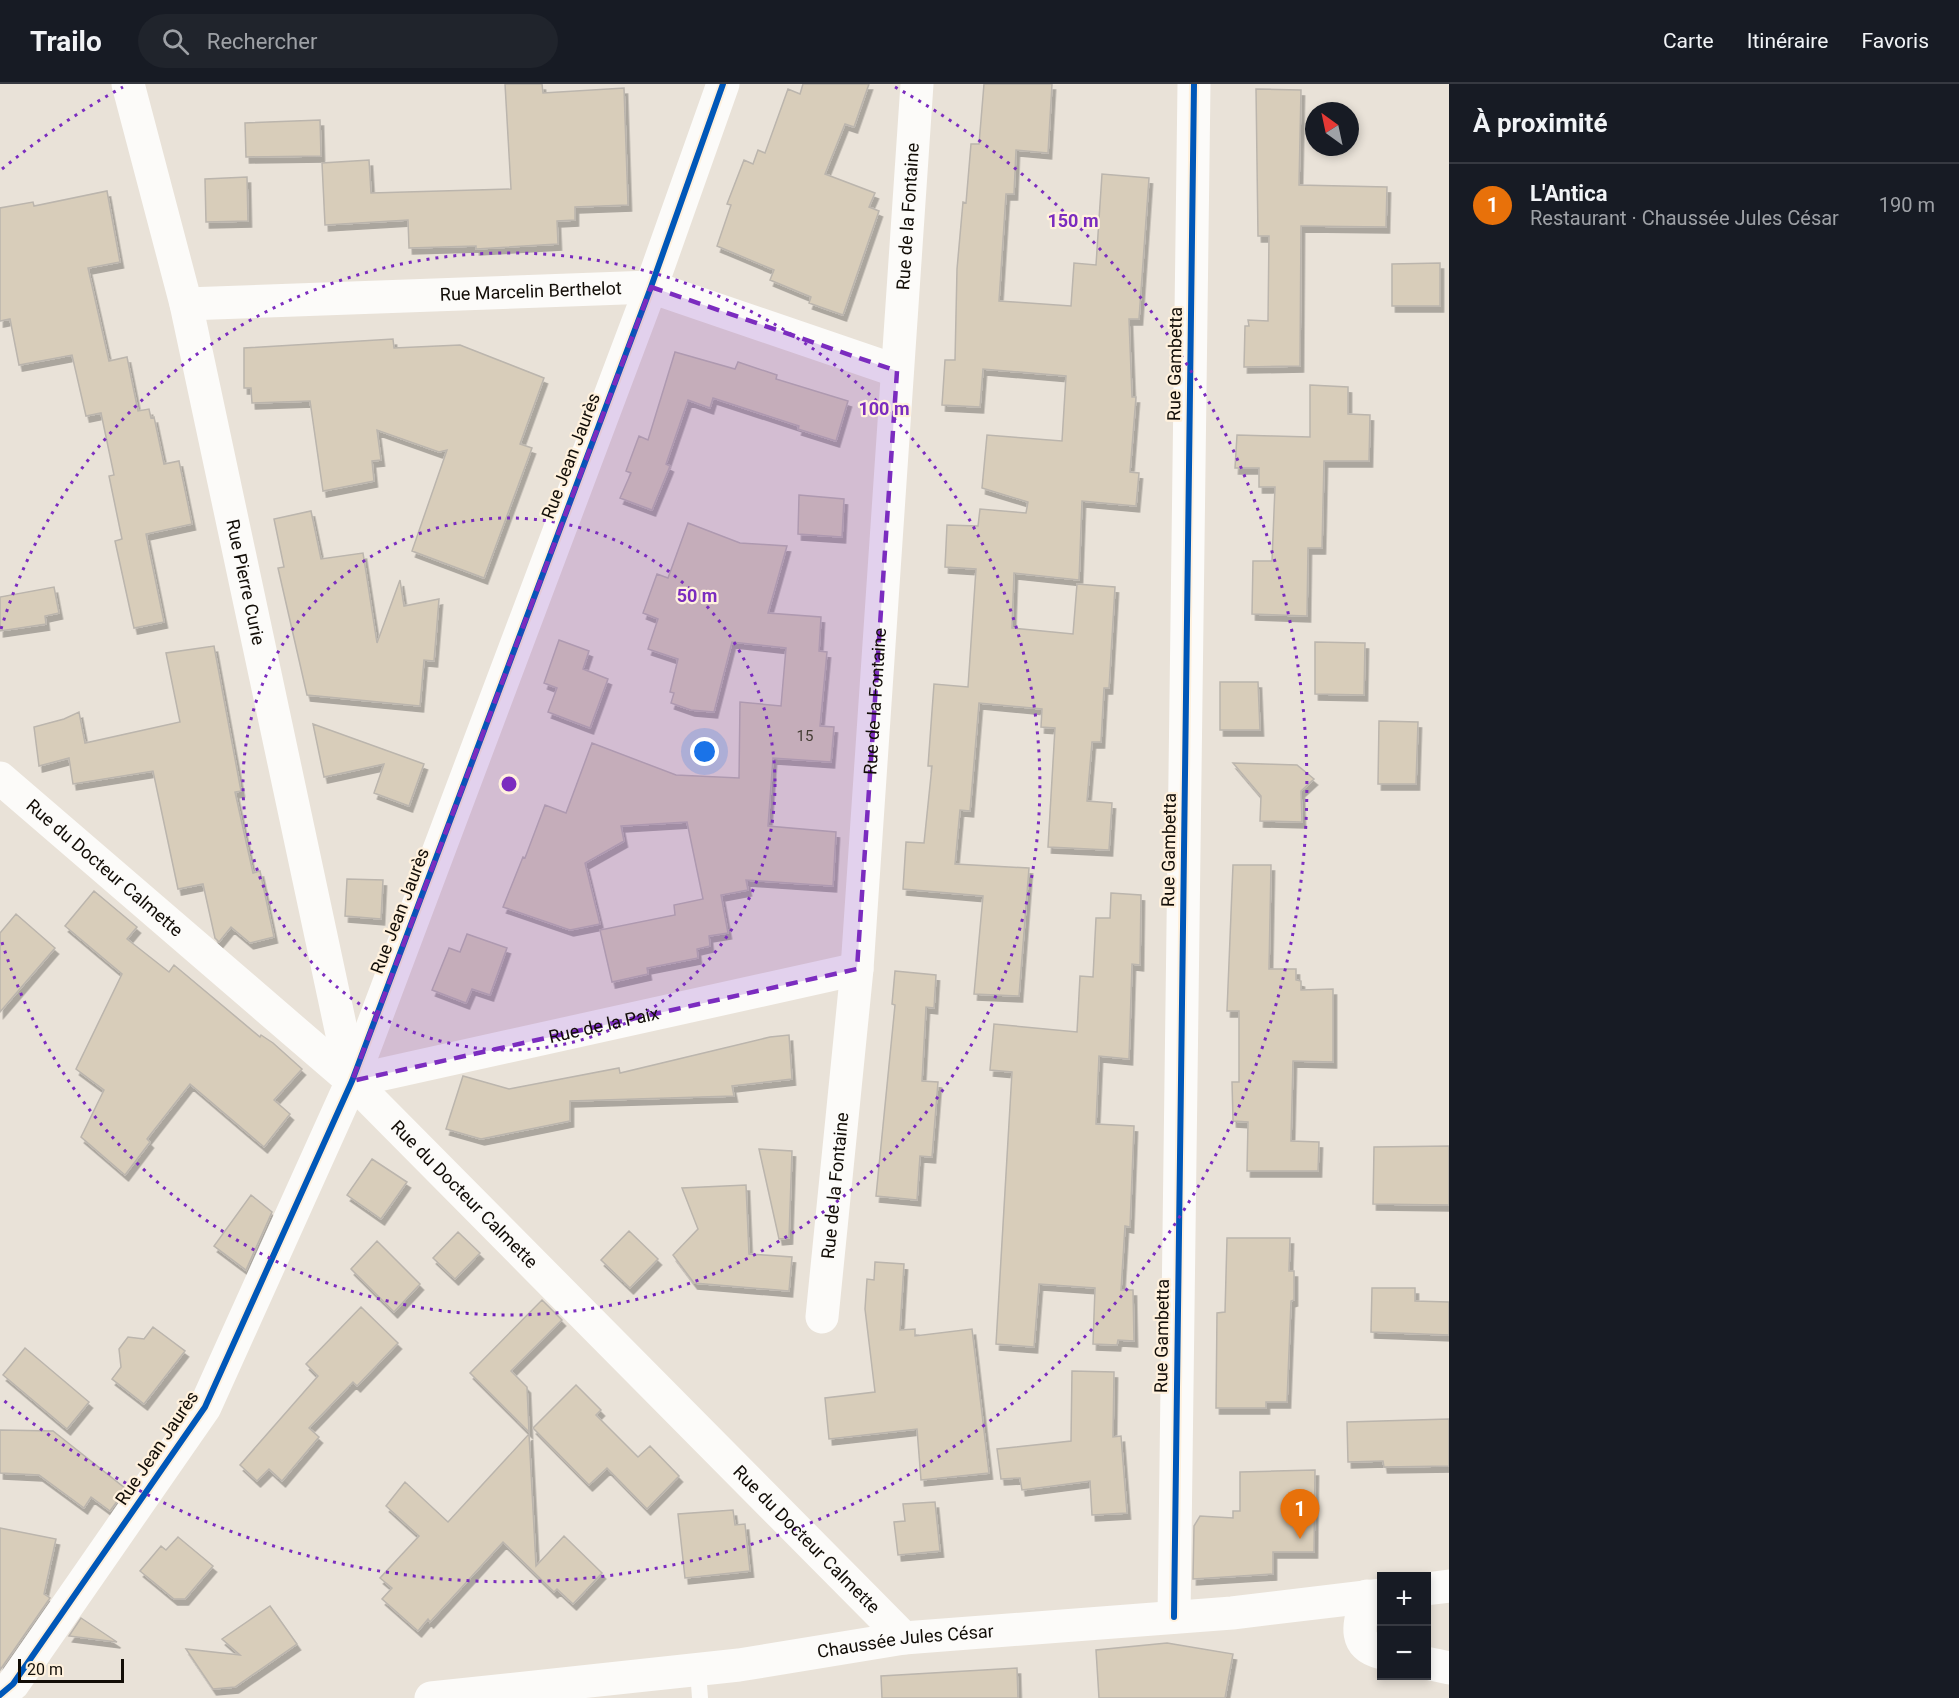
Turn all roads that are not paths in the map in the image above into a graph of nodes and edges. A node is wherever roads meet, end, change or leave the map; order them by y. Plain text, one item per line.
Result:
1 (128, 84) edge
2 (723, 84) edge
3 (917, 84) edge
4 (1194, 84) edge
5 (651, 287) junction
6 (186, 304) junction
7 (897, 371) junction
8 (0, 778) edge
9 (857, 969) junction
10 (352, 1081) junction
11 (822, 1317) dead end
12 (1449, 1586) edge
13 (1431, 1588) edge
14 (1374, 1596) edge
15 (1174, 1617) junction
16 (904, 1638) junction
17 (1377, 1652) edge
18 (1431, 1664) edge
19 (1449, 1668) edge
20 (699, 1684) edge
21 (0, 1695) edge
22 (431, 1698) edge

1 - 6 street, Rue Pierre Curie
2 - 5 street, Rue Jean Jaurès
3 - 7 street, Rue de la Fontaine
4 - 15 street, Rue Gambetta
5 - 6 street, Rue Marcelin Berthelot
5 - 7 street, Rue Marcelin Berthelot
5 - 10 street, Rue Jean Jaurès
6 - 10 street, Rue Pierre Curie
7 - 9 street, Rue de la Fontaine
8 - 10 street, Rue du Docteur Calmette
9 - 10 street, Rue de la Paix
9 - 11 street, Rue de la Fontaine
10 - 16 street, Rue du Docteur Calmette
10 - 21 street, Rue Jean Jaurès
12 - 13 street
14 - 15 street, Chaussée Jules César
14 - 17 street
15 - 16 street, Chaussée Jules César
16 - 20 street, Chaussée Jules César
18 - 19 street
20 - 22 street, Chaussée Jules César

